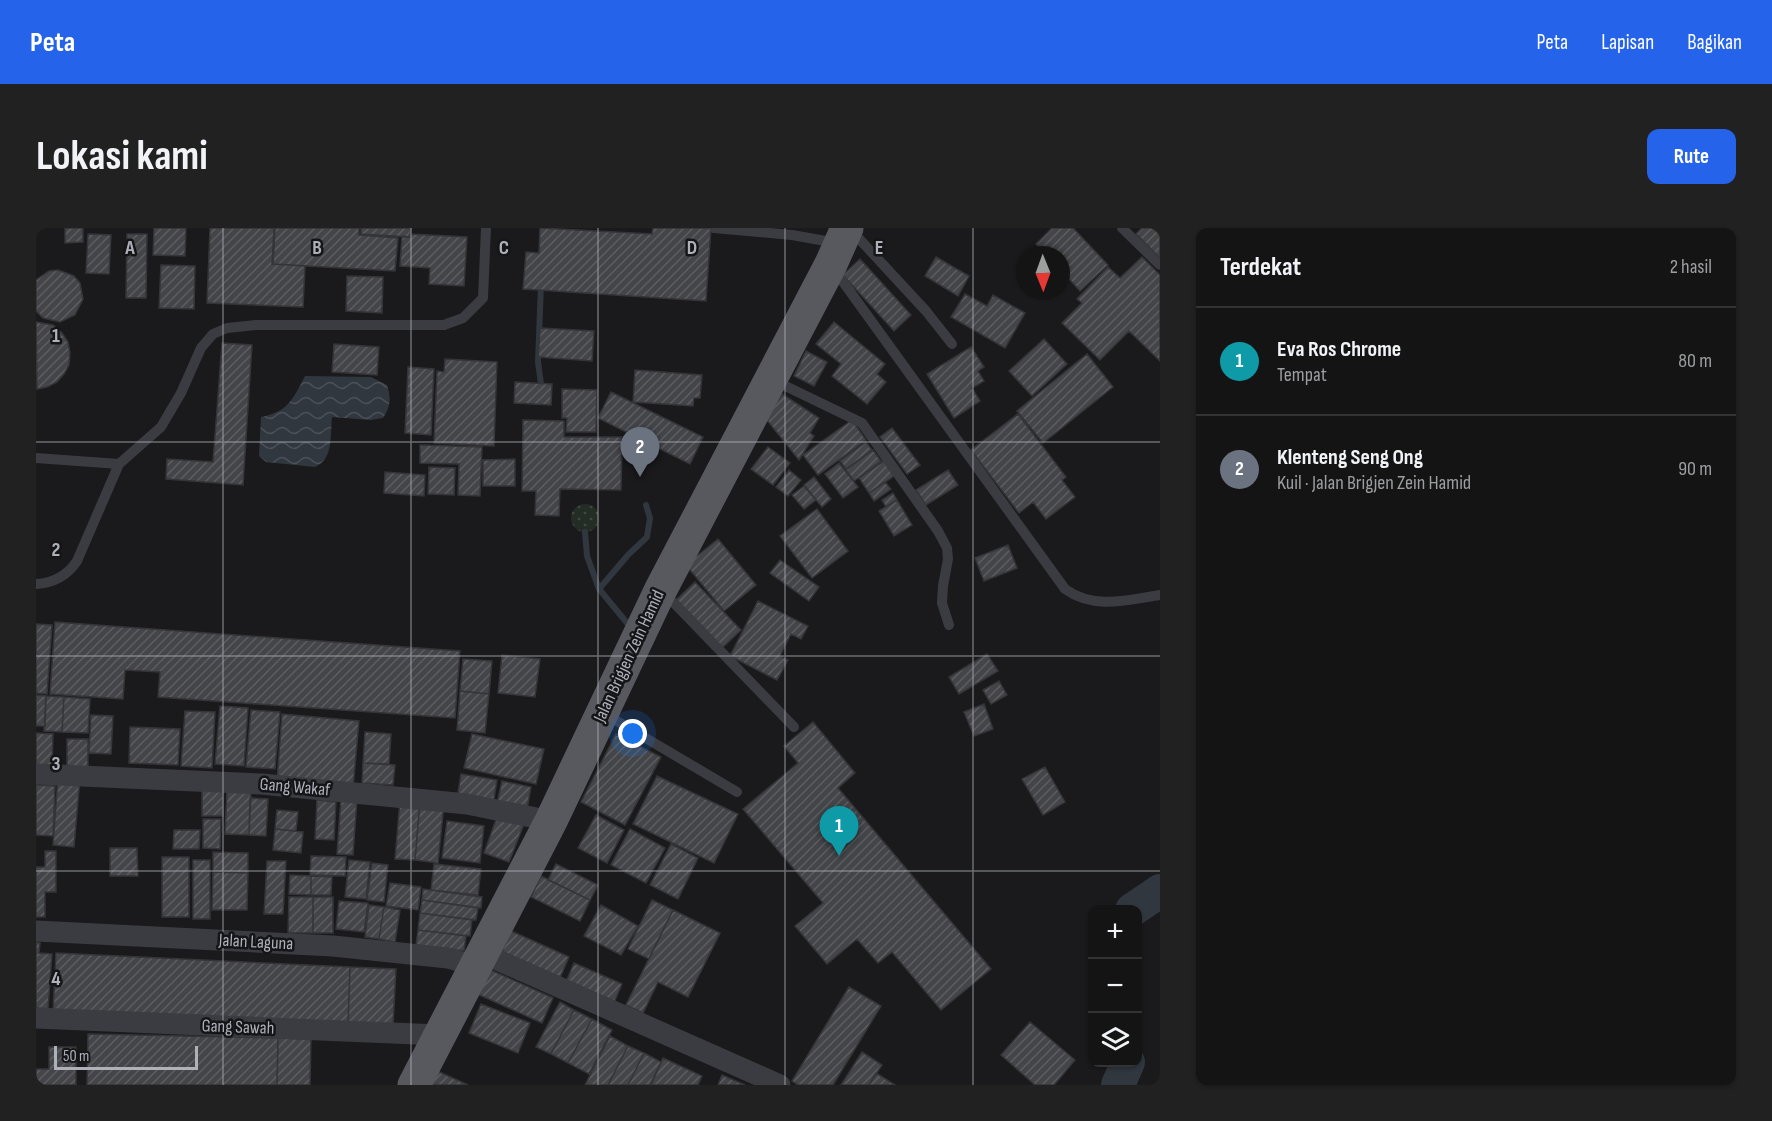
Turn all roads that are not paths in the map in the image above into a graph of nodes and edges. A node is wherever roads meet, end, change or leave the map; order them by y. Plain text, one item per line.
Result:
1 (486, 228) edge
2 (714, 228) edge
3 (1122, 228) edge
4 (842, 241) edge
5 (1160, 265) edge
6 (952, 344) dead end
7 (770, 379) junction
8 (36, 458) edge
9 (119, 464) junction
10 (36, 584) edge
11 (660, 591) junction
12 (1160, 595) edge
13 (949, 625) dead end
14 (602, 712) junction
15 (794, 727) dead end
16 (36, 774) edge
17 (737, 792) dead end
18 (551, 821) junction
19 (36, 931) edge
20 (478, 960) junction
21 (36, 1018) edge
22 (440, 1035) junction
23 (414, 1085) edge
24 (780, 1085) edge

1 - 9 lane
2 - 4 lane
3 - 5 lane
4 - 6 lane
4 - 7 main road, Jalan Brigjen Zein Hamid
4 - 12 lane
7 - 11 main road, Jalan Brigjen Zein Hamid
7 - 13 lane
8 - 9 lane
9 - 10 lane
11 - 14 main road, Jalan Brigjen Zein Hamid
11 - 15 lane
14 - 17 lane
14 - 18 main road, Jalan Brigjen Zein Hamid
16 - 18 street, Gang Wakaf
18 - 20 main road, Jalan Brigjen Zein Hamid
19 - 20 street, Jalan Laguna
20 - 22 main road, Jalan Brigjen Zein Hamid
20 - 24 street, Jalan Laguna
21 - 22 street, Gang Sawah
22 - 23 main road, Jalan Brigjen Zein Hamid

